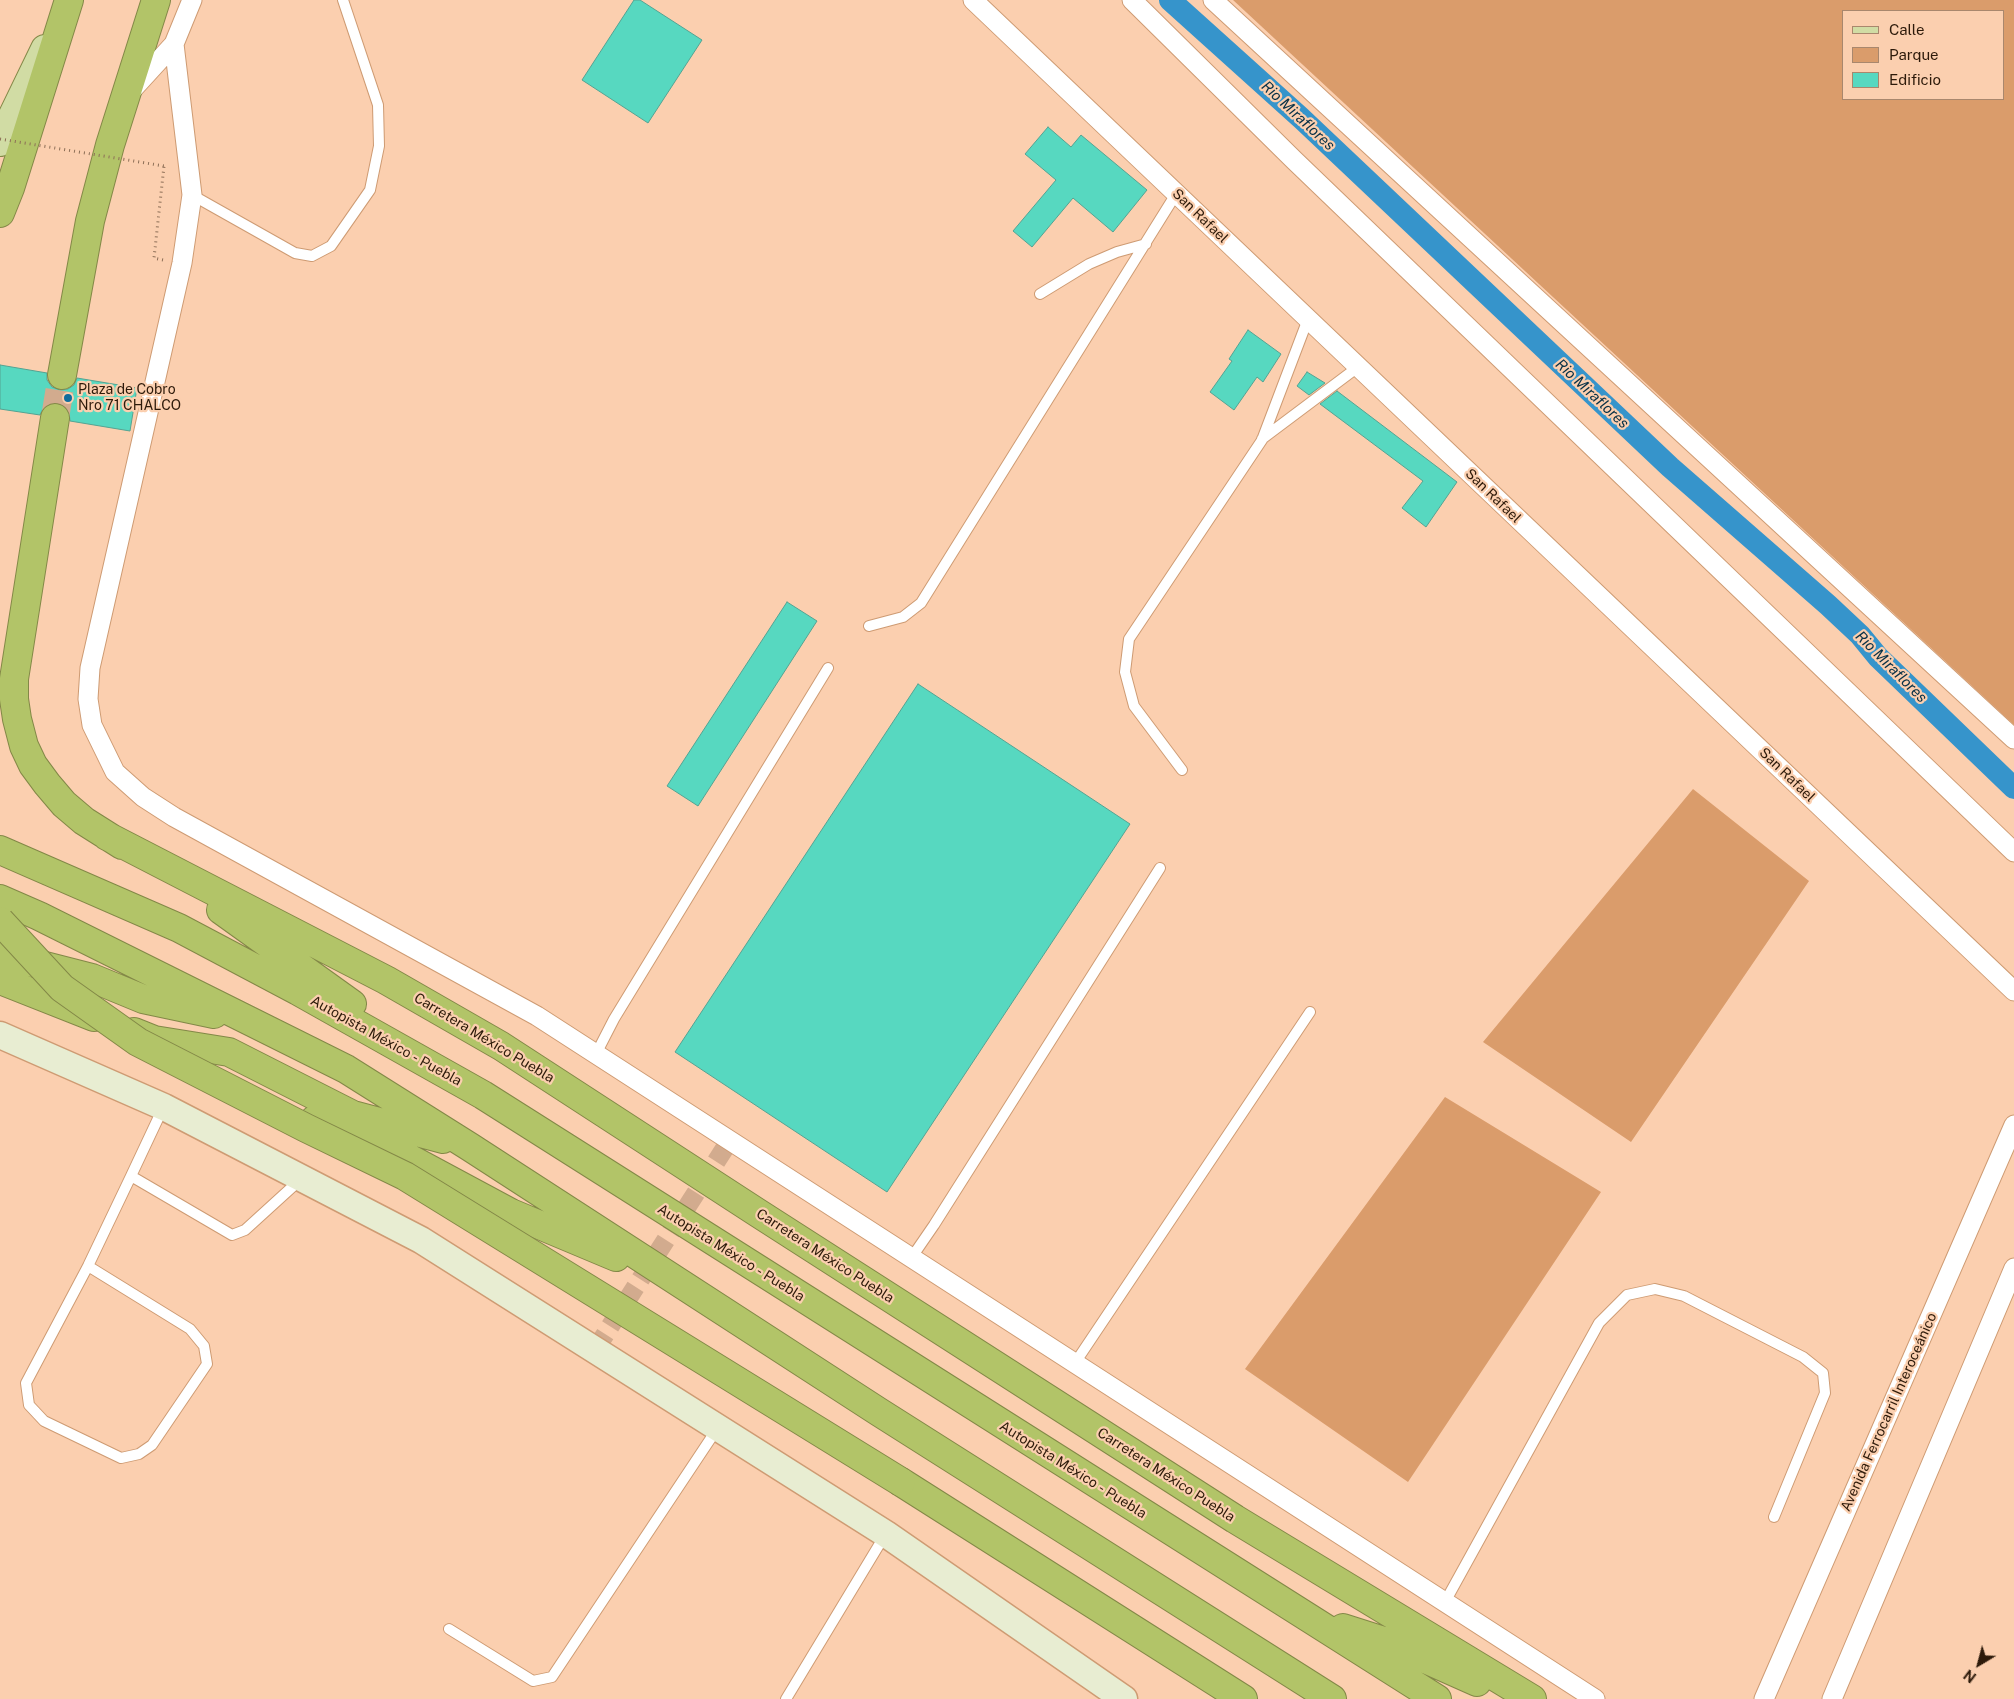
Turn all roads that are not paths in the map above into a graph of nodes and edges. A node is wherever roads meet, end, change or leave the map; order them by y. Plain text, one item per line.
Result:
1 (69, 0) edge
2 (156, 0) edge
3 (192, 0) edge
4 (343, 0) edge
5 (973, 0) edge
6 (1132, 0) edge
7 (1213, 0) edge
8 (174, 44) junction
9 (126, 96) junction
10 (0, 140) edge
11 (1176, 194) junction
12 (192, 195) junction
13 (0, 213) edge
14 (1146, 244) junction
15 (1040, 294) dead end
16 (1308, 319) junction
17 (1358, 367) junction
18 (62, 375) tunnel mouth
19 (55, 418) tunnel mouth
20 (1262, 440) junction
21 (869, 626) dead end
22 (828, 668) dead end
23 (2014, 739) edge
24 (1182, 770) dead end
25 (107, 836) junction
26 (0, 850) edge
27 (2014, 852) edge
28 (1160, 868) dead end
29 (0, 899) edge
30 (0, 922) edge
31 (179, 928) junction
32 (0, 952) edge
33 (288, 958) junction
34 (0, 980) edge
35 (2014, 991) edge
36 (1310, 1012) dead end
37 (458, 1021) junction
38 (252, 1022) junction
39 (0, 1034) edge
40 (154, 1040) junction
41 (596, 1054) junction
42 (483, 1095) junction
43 (164, 1107) junction
44 (2014, 1125) edge
45 (470, 1147) junction
46 (130, 1176) junction
47 (302, 1179) junction
48 (912, 1257) junction
49 (88, 1266) junction
50 (2014, 1268) edge
51 (682, 1286) junction
52 (1075, 1363) junction
53 (718, 1428) junction
54 (1774, 1517) dead end
55 (886, 1534) junction
56 (1323, 1572) junction
57 (1445, 1602) junction
58 (1298, 1612) junction
59 (449, 1629) dead end
60 (1452, 1671) junction
61 (1295, 1676) junction
62 (786, 1699) edge
63 (1124, 1699) edge
64 (1244, 1699) edge
65 (1323, 1699) edge
66 (1332, 1699) edge
67 (1437, 1699) edge
68 (1488, 1699) edge
69 (1514, 1699) edge
70 (1532, 1699) edge
71 (1595, 1699) edge
72 (1764, 1699) edge
73 (1832, 1699) edge

1 - 10 main road
1 - 13 highway
2 - 9 highway
3 - 8 street
4 - 12 lane
5 - 11 street, San Rafael
6 - 27 street
7 - 23 street
8 - 9 street
8 - 12 street
9 - 18 highway
11 - 14 lane
11 - 16 street, San Rafael
12 - 41 street
14 - 15 lane
14 - 21 lane
16 - 17 street, San Rafael
16 - 20 lane
17 - 20 lane
17 - 35 street, San Rafael
19 - 25 highway
20 - 24 lane
22 - 41 lane
25 - 33 highway
25 - 37 highway, Carretera México Puebla
26 - 31 highway, Autopista México - Puebla
28 - 48 lane
29 - 38 highway
30 - 64 highway, bridge
31 - 33 highway
31 - 42 highway, Autopista México - Puebla
32 - 38 highway
33 - 37 highway
33 - 42 highway
34 - 40 highway
36 - 52 lane
37 - 56 highway, Carretera México Puebla
38 - 45 highway
39 - 43 main road
40 - 45 highway
40 - 51 highway
41 - 48 street
42 - 58 highway, Autopista México - Puebla
43 - 46 lane
43 - 47 main road
44 - 72 street, Avenida Ferrocarril Interoceánico
45 - 51 highway
46 - 47 lane
46 - 49 lane
47 - 53 main road
48 - 52 street
49 - 49 lane
50 - 73 street
51 - 61 highway
52 - 57 street
53 - 55 main road
53 - 59 lane
54 - 57 lane
55 - 62 lane
55 - 63 main road
56 - 60 highway
56 - 70 highway, Carretera México Puebla
57 - 71 street
58 - 60 highway
58 - 67 highway, Autopista México - Puebla
60 - 68 highway
60 - 69 highway
61 - 65 highway
61 - 66 highway

